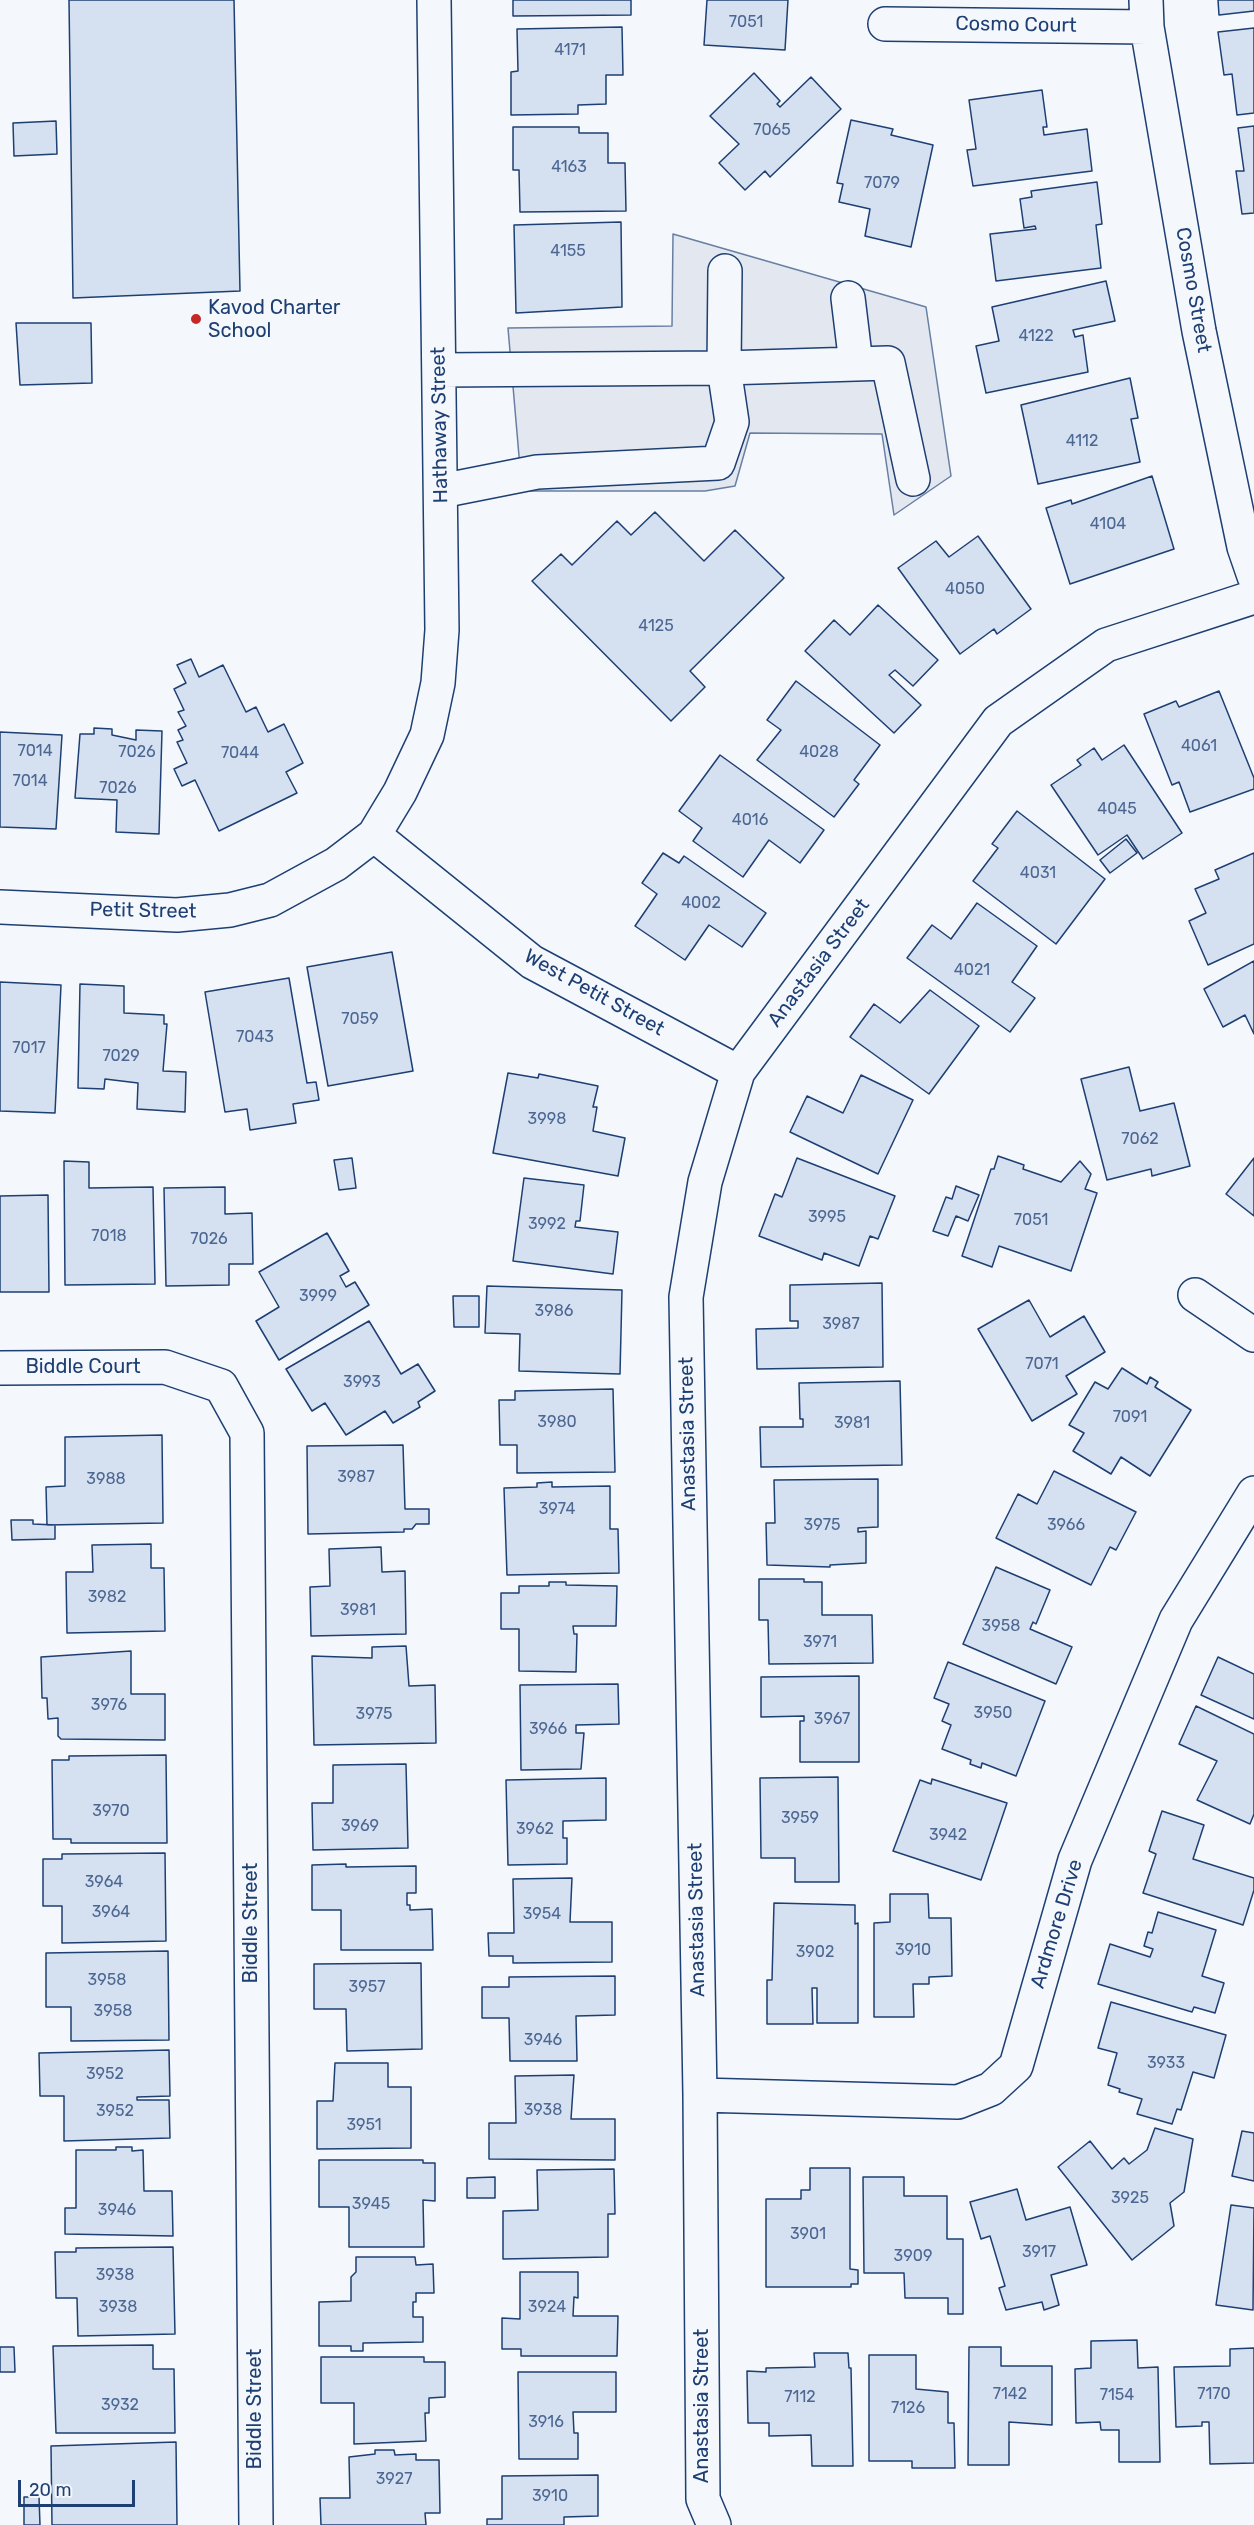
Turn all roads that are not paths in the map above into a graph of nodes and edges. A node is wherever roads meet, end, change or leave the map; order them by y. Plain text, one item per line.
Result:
1 (434, 0) edge
2 (1147, 13) edge
3 (885, 24) dead end
4 (725, 271) dead end
5 (848, 298) dead end
6 (856, 364) junction
7 (724, 368) junction
8 (439, 370) junction
9 (913, 479) dead end
10 (441, 491) junction
11 (1254, 576) edge
12 (1254, 597) edge
13 (374, 835) junction
14 (0, 907) edge
15 (738, 1072) junction
16 (1195, 1295) dead end
17 (1254, 1335) edge
18 (165, 1367) joint
19 (0, 1368) edge
20 (1254, 1493) edge
21 (700, 2095) junction
22 (256, 2525) edge
23 (714, 2525) edge

1 - 8 street, Hathaway Street
2 - 3 street, Cosmo Court
2 - 11 street, Cosmo Street
4 - 7 street
5 - 6 street
6 - 7 street
6 - 9 street
7 - 8 street
7 - 10 street
8 - 10 street, Hathaway Street
10 - 13 street, Hathaway Street
12 - 15 street, Anastasia Street
13 - 14 street, Petit Street
13 - 15 street, West Petit Street
15 - 21 street, Anastasia Street
16 - 17 street
18 - 19 street, Biddle Court
18 - 22 street, Biddle Street
20 - 21 street, Ardmore Drive
21 - 23 street, Anastasia Street

